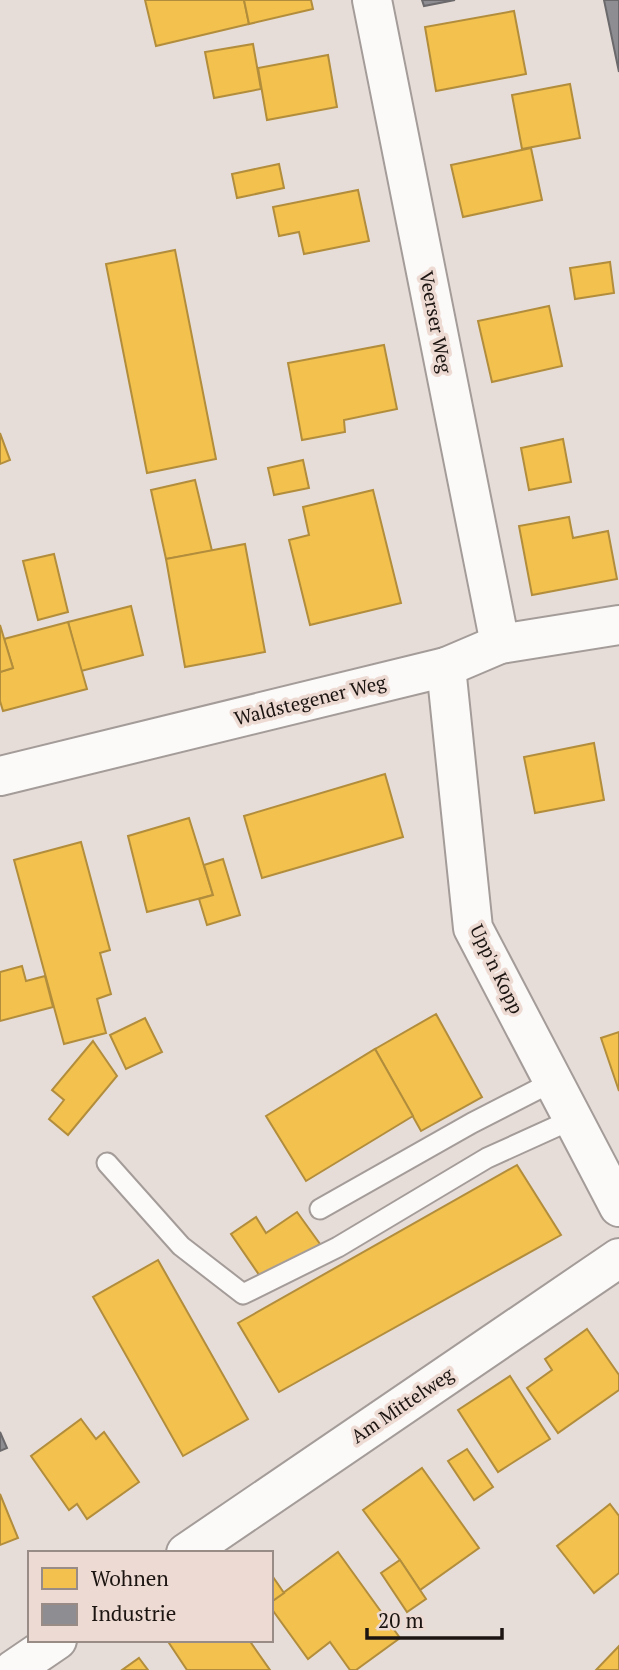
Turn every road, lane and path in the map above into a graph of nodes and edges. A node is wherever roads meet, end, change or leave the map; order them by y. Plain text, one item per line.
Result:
1 (372, 0) edge
2 (619, 625) edge
3 (500, 644) junction
4 (446, 667) junction
5 (0, 776) edge
6 (554, 1082) junction
7 (573, 1119) junction
8 (107, 1163) dead end
9 (619, 1207) edge
10 (320, 1209) dead end
11 (619, 1258) edge
12 (189, 1551) edge
13 (54, 1642) edge
14 (13, 1670) edge

1 - 3 street, Veerser Weg
2 - 3 street, Waldstegener Weg
3 - 4 street, Waldstegener Weg
4 - 5 street, Waldstegener Weg
4 - 6 street, Upp'n Kopp
6 - 7 street, Upp'n Kopp
6 - 10 lane
7 - 8 lane
7 - 9 street, Upp'n Kopp
11 - 12 street, Am Mittelweg
13 - 14 street

